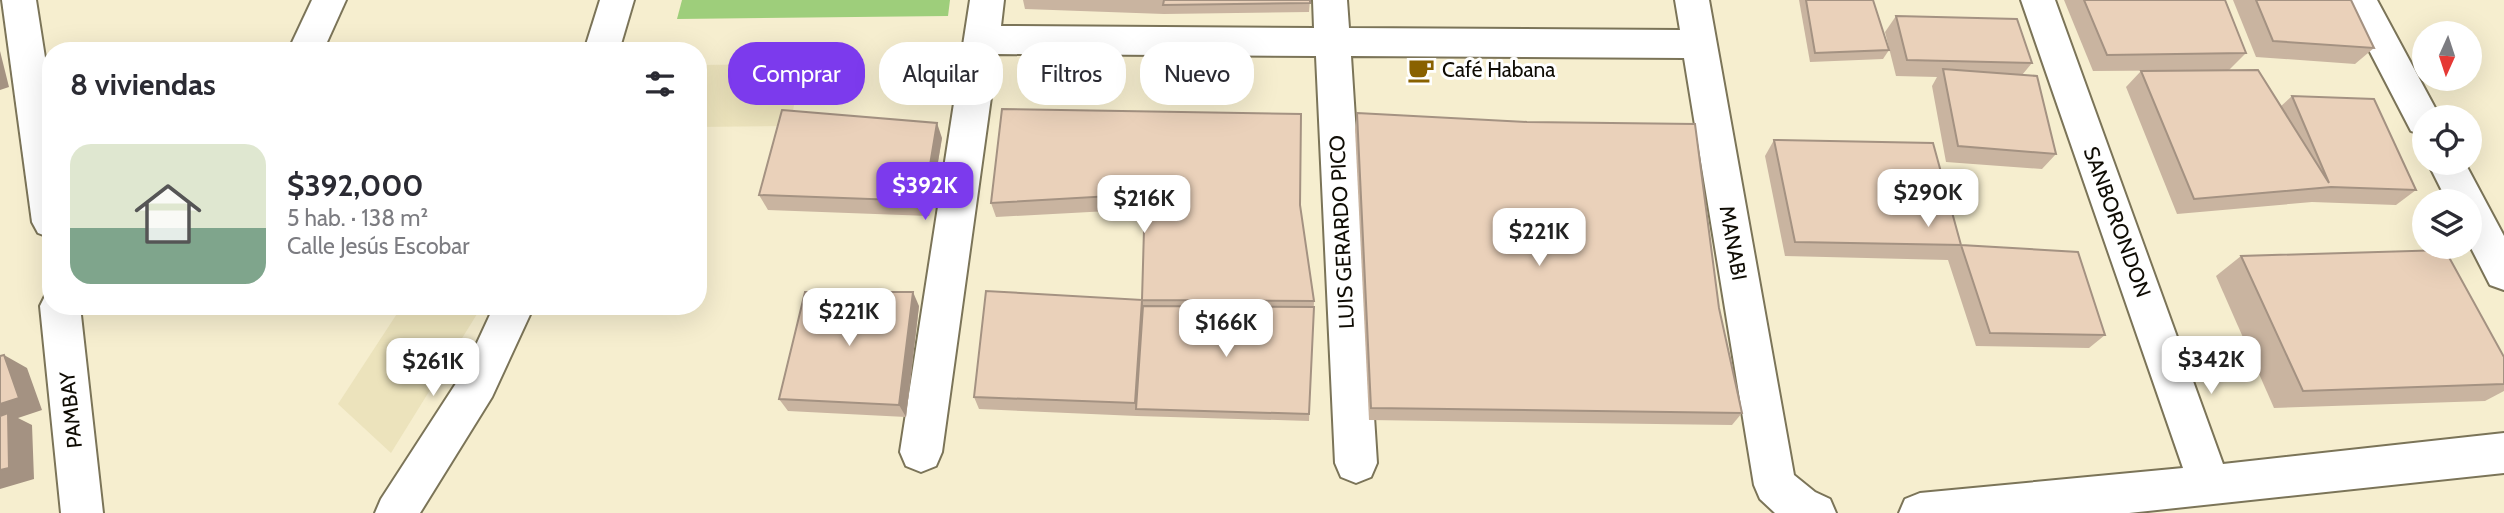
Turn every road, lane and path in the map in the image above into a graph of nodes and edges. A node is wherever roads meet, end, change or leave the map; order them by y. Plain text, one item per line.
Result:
1 (19, 0) edge
2 (329, 0) edge
3 (618, 0) edge
4 (986, 0) edge
5 (1330, 0) edge
6 (1692, 0) edge
7 (2038, 0) edge
8 (2360, 0) edge
9 (981, 40) junction
10 (309, 42) edge
11 (604, 42) edge
12 (1332, 44) junction
13 (1698, 44) junction
14 (2416, 105) edge
15 (42, 160) edge
16 (2482, 232) edge
17 (2504, 273) edge
18 (61, 315) edge
19 (510, 315) edge
20 (921, 452) dead end
21 (2504, 453) edge
22 (1356, 463) dead end
23 (2210, 485) junction
24 (82, 513) edge
25 (396, 513) edge
26 (1815, 513) edge
27 (1920, 513) edge

1 - 15 street
2 - 10 street
3 - 11 street
4 - 9 street
5 - 12 street, LUIS GERARDO PICO
6 - 13 street, MANABI
7 - 23 street, SANBORONDON
8 - 14 street
9 - 12 street
9 - 20 street
12 - 13 street
12 - 22 street, LUIS GERARDO PICO
13 - 26 street, MANABI
16 - 17 street
18 - 24 street, PAMBAY
19 - 25 street
21 - 23 street
23 - 27 street

